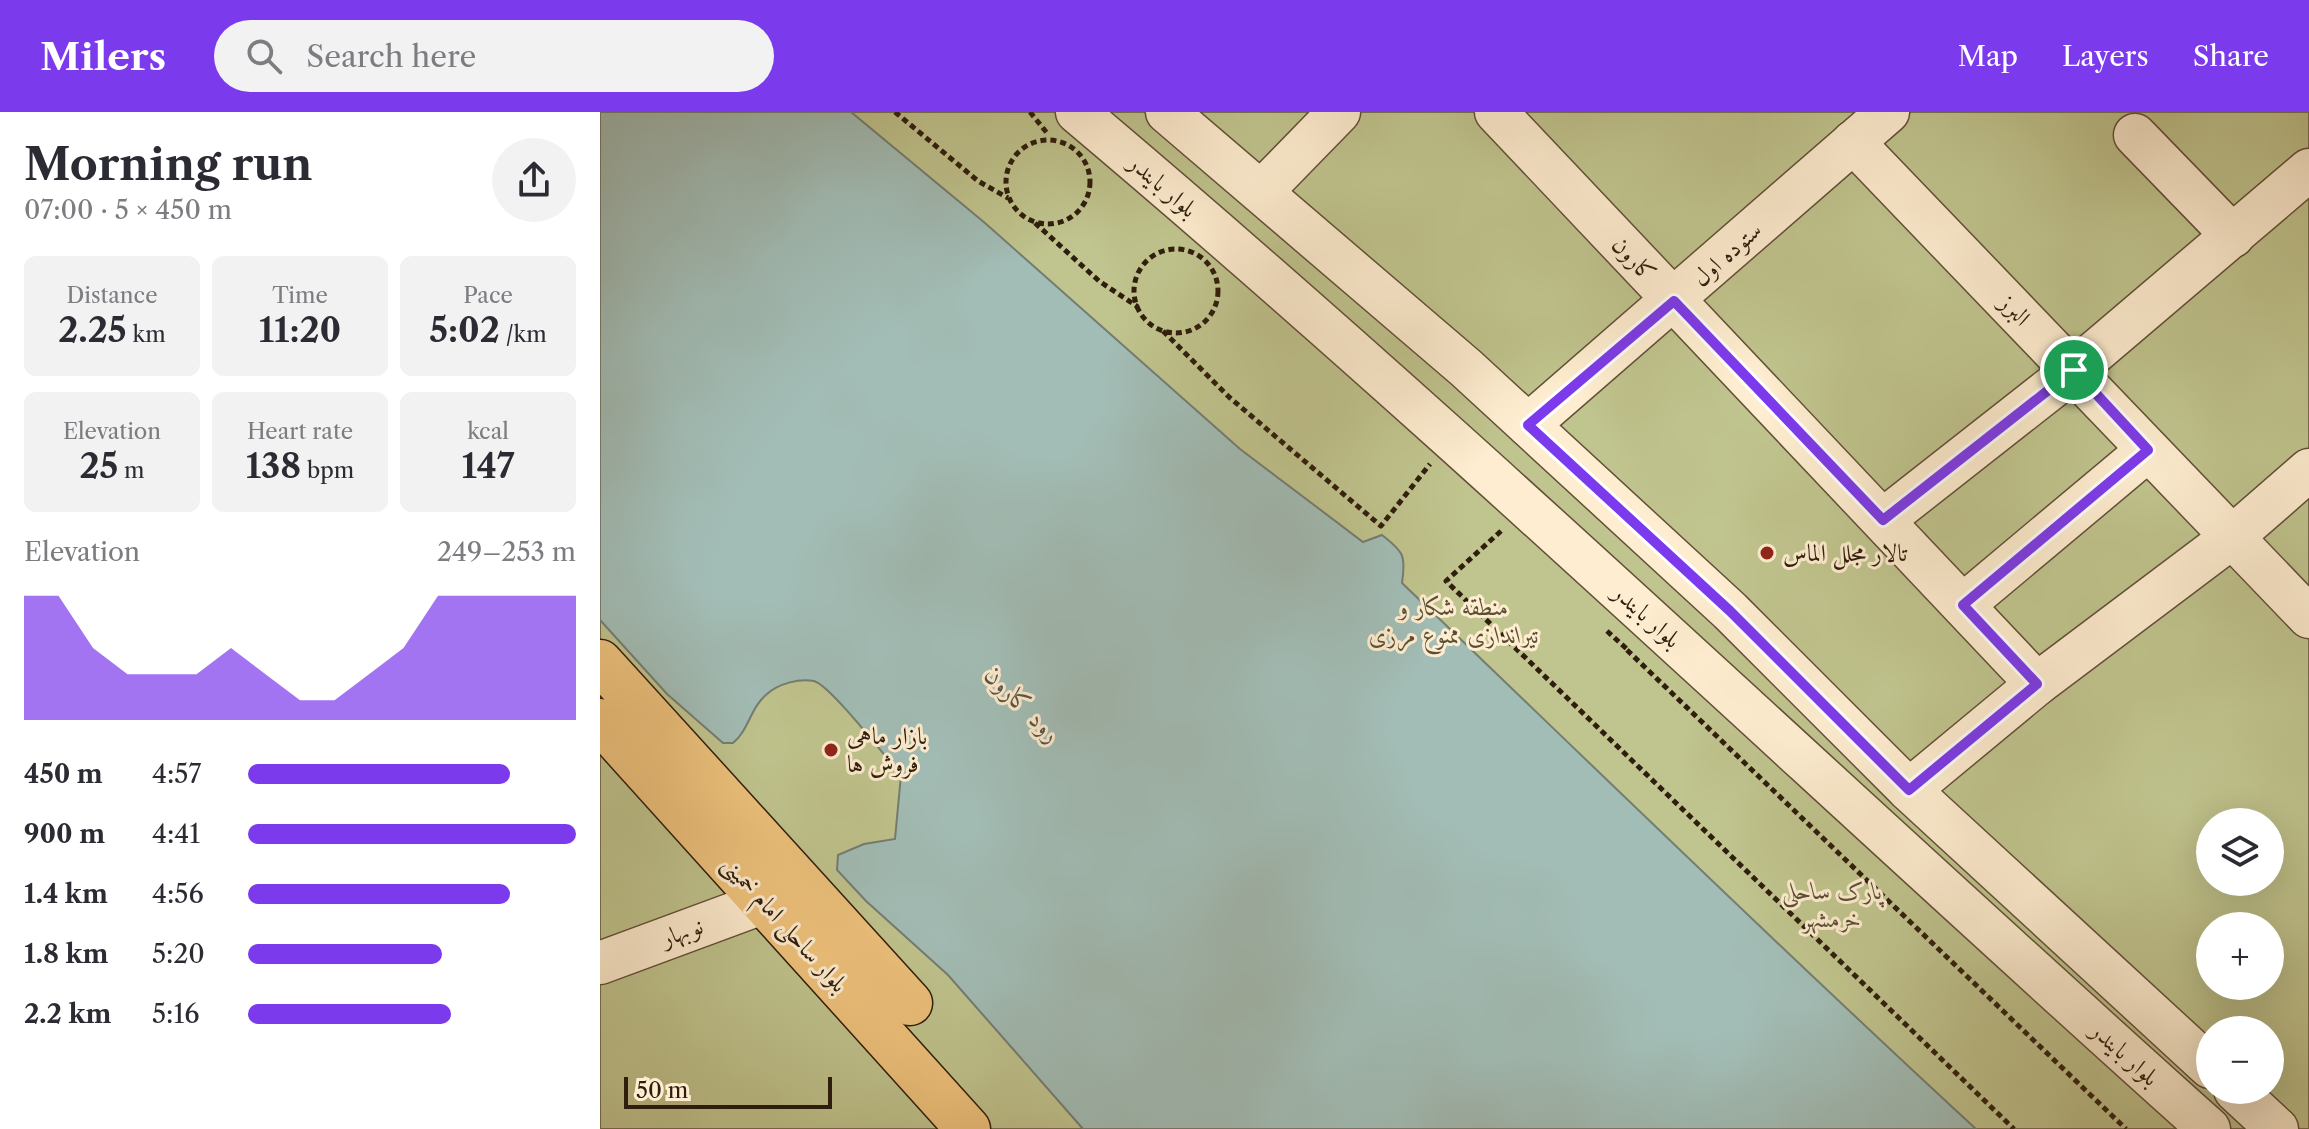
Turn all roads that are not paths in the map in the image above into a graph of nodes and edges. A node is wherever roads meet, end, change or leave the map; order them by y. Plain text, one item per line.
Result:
1 (1339, 112) edge
2 (1496, 112) edge
3 (1888, 112) edge
4 (1179, 122) edge
5 (1065, 126) edge
6 (2135, 135) dead end
7 (1853, 142) junction
8 (2309, 170) edge
9 (1153, 176) junction
10 (1261, 192) junction
11 (2233, 236) junction
12 (1674, 301) junction
13 (2074, 370) junction
14 (1528, 425) junction
15 (2148, 450) junction
16 (2309, 470) edge
17 (1883, 520) junction
18 (2231, 538) junction
19 (1963, 605) junction
20 (2309, 617) edge
21 (600, 662) edge
22 (2037, 684) junction
23 (608, 740) edge
24 (1909, 790) junction
25 (1978, 853) junction
26 (1944, 891) junction
27 (765, 902) junction
28 (600, 963) edge
29 (910, 1003) dead end
30 (2196, 1054) edge
31 (2250, 1104) edge
32 (968, 1129) edge
33 (2209, 1129) edge
34 (2277, 1129) edge

1 - 10 street
2 - 12 street, کارون
3 - 7 street, ستوده اول
4 - 9 street
4 - 10 street, بلوار بایندر
5 - 9 street, بلوار بایندر
6 - 11 street
7 - 12 street, ستوده اول
7 - 13 street, البرز
8 - 11 street
9 - 26 street, بلوار بایندر
10 - 14 street, بلوار بایندر
11 - 13 street
12 - 14 street, ستوده اول
12 - 17 street, کارون
13 - 15 street, البرز
13 - 17 street
14 - 24 street, بلوار بایندر
15 - 18 street, البرز
15 - 19 street
16 - 18 street
17 - 19 street, کارون
18 - 20 street, البرز
18 - 22 street
19 - 22 street, کارون
21 - 29 main road, بلوار ساحلی امام خمینی
22 - 24 street
23 - 27 main road, بلوار ساحلی امام خمینی
24 - 25 street, بلوار بایندر
25 - 26 street
25 - 30 street, بلوار بایندر
26 - 33 street, بلوار بایندر
27 - 28 street, نوبهار
27 - 32 main road, بلوار ساحلی امام خمینی
31 - 34 street

